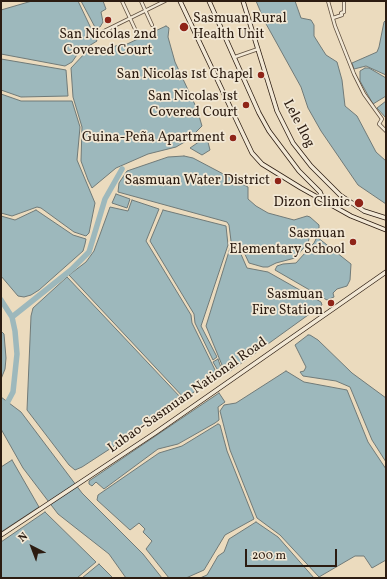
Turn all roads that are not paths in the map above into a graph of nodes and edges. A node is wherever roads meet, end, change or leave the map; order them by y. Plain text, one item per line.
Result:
1 (122, 1) edge
2 (141, 1) edge
3 (165, 1) edge
4 (180, 1) edge
5 (209, 1) edge
6 (243, 1) edge
7 (328, 1) edge
8 (344, 1) edge
9 (146, 10) junction
10 (130, 18) junction
11 (333, 18) junction
12 (152, 25) dead end
13 (135, 29) dead end
14 (102, 32) dead end
15 (258, 48) junction
16 (235, 58) junction
17 (386, 131) edge
18 (323, 200) junction
19 (386, 218) edge
20 (386, 230) edge
21 (386, 272) edge
22 (1, 535) edge

1 - 10 street
2 - 9 street
3 - 9 street
4 - 18 main road
5 - 16 main road
6 - 15 main road, Lele Ilog
7 - 11 street
8 - 11 street
9 - 10 street
9 - 12 street
10 - 13 street
10 - 14 street
11 - 17 street
15 - 16 street
15 - 19 main road, Lele Ilog
16 - 18 main road
18 - 20 main road
21 - 22 main road, Lubao-Sasmuan National Road

